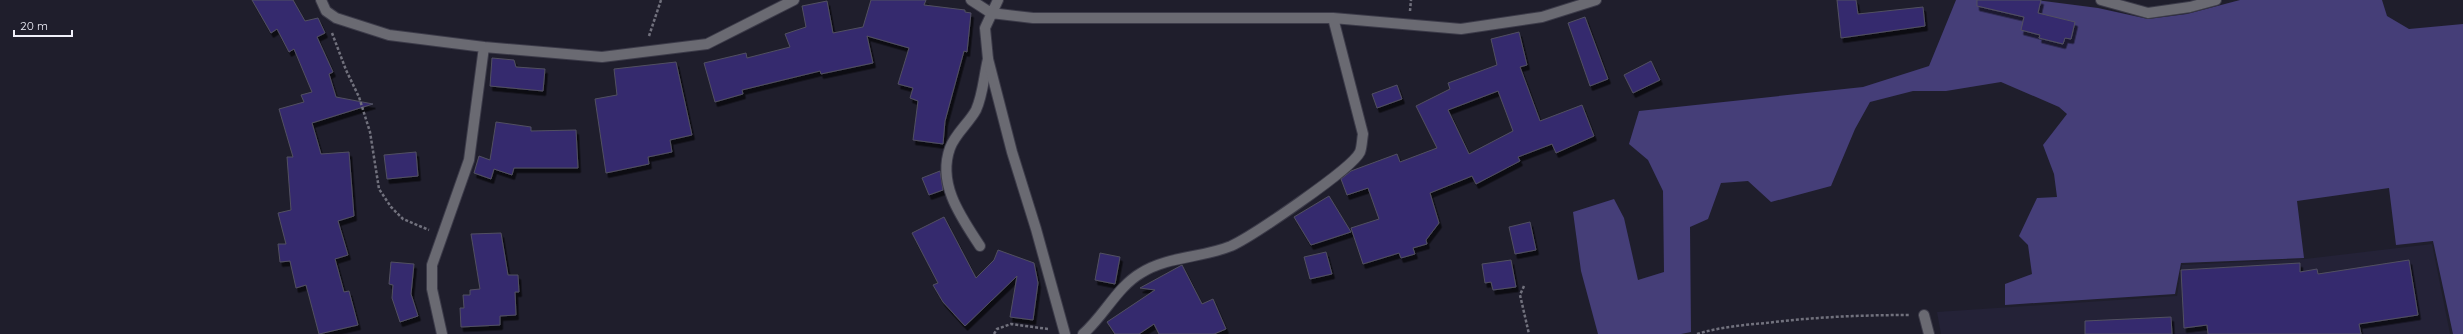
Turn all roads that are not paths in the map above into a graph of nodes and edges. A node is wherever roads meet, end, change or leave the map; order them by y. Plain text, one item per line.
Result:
1 (321, 0) edge
2 (794, 0) edge
3 (970, 0) edge
4 (998, 0) edge
5 (1596, 0) edge
6 (2101, 0) edge
7 (2216, 0) edge
8 (991, 13) junction
9 (1333, 18) junction
10 (484, 47) junction
11 (988, 59) junction
12 (980, 246) dead end
13 (1924, 315) road end
14 (1065, 333) edge
15 (442, 334) edge
16 (1083, 334) edge
17 (1928, 334) edge

1 - 10 street
2 - 10 street
3 - 8 street
4 - 8 street
5 - 9 street
6 - 7 street
8 - 9 street
8 - 11 street
9 - 16 street
10 - 15 street
11 - 12 street
11 - 14 street
13 - 17 street

